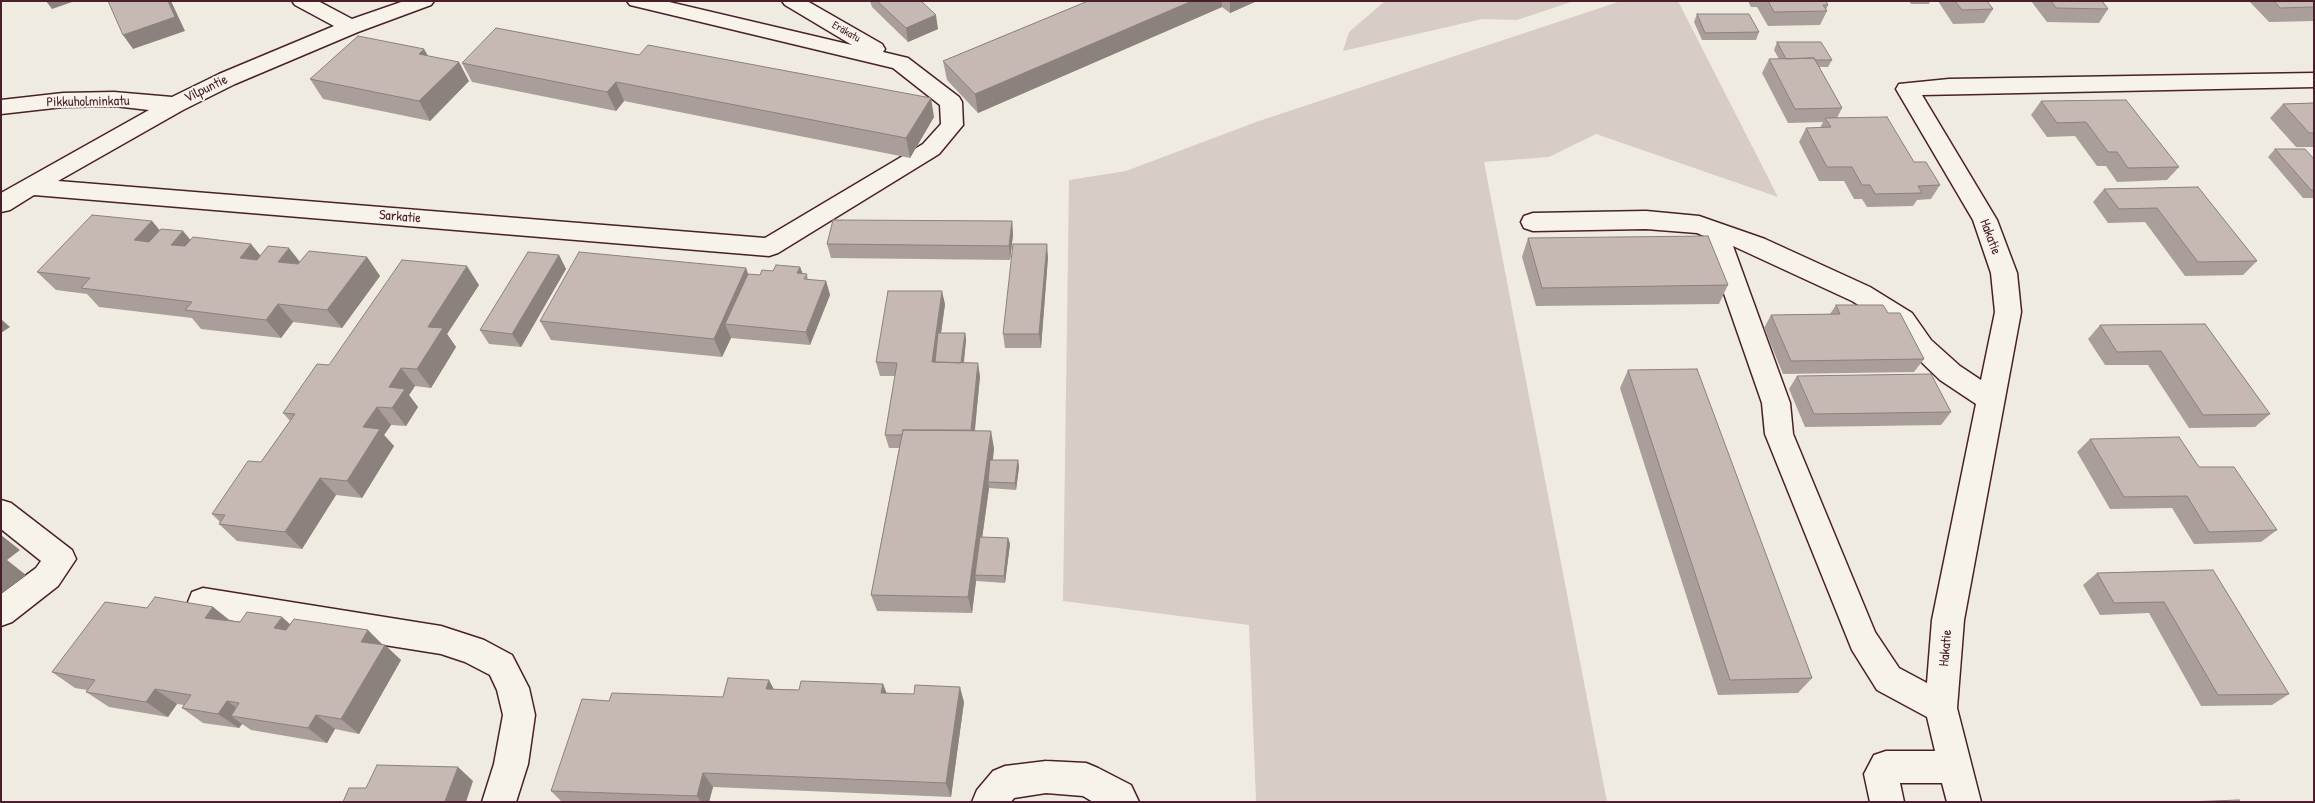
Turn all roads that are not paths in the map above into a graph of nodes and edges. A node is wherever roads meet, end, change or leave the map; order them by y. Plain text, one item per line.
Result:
1 (302, 1) edge
2 (424, 1) edge
3 (636, 1) edge
4 (792, 1) edge
5 (351, 27) junction
6 (900, 63) junction
7 (2314, 80) edge
8 (174, 104) junction
9 (1, 107) edge
10 (30, 187) junction
11 (1, 204) edge
12 (1533, 222) dead end
13 (1715, 230) junction
14 (769, 247) joint
15 (1990, 400) junction
16 (1, 512) edge
17 (203, 602) dead end
18 (1, 612) edge
19 (1941, 708) junction
20 (1955, 767) junction
21 (499, 802) edge
22 (989, 802) edge
23 (1122, 802) edge
24 (1887, 802) edge
25 (1964, 802) edge

1 - 5 street
2 - 5 street, Vilpuntie
3 - 6 street
4 - 6 street, Eräkatu
5 - 8 street, Vilpuntie
6 - 14 street, Eräkatu
7 - 15 street, Hakatie
8 - 9 street, Pikkuholminkatu
8 - 10 street, Vilpuntie
10 - 11 street, Vilpuntie
10 - 14 street, Sarkatie
12 - 13 street
13 - 15 street
13 - 19 street
15 - 19 street, Hakatie
16 - 18 street
17 - 21 street
19 - 20 street, Hakatie
20 - 24 street
20 - 25 street, Hakatie
22 - 23 street

